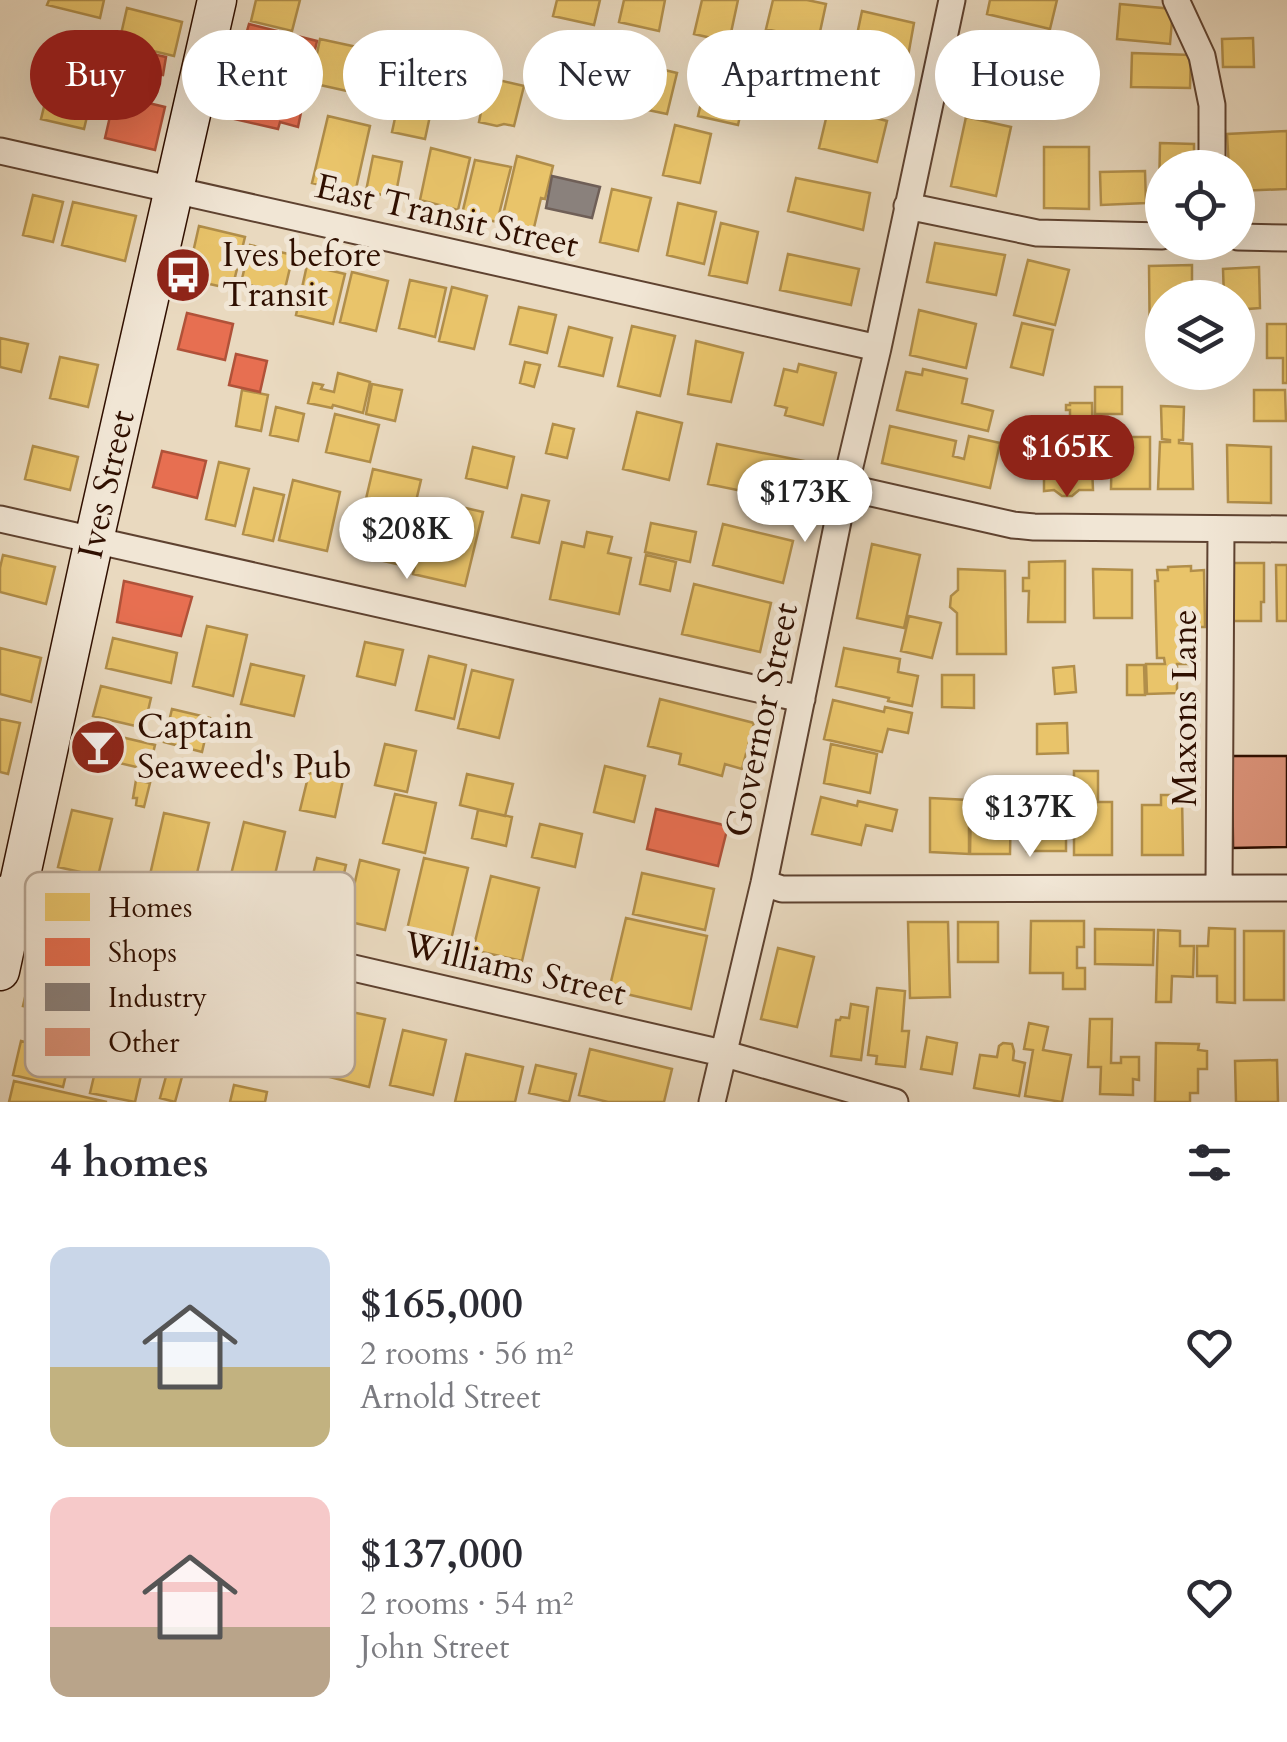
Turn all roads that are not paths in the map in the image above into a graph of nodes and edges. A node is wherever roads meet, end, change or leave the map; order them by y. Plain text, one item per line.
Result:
1 (217, 0) edge
2 (952, 0) edge
3 (1176, 0) edge
4 (1212, 150) edge
5 (0, 151) edge
6 (173, 190) junction
7 (908, 206) junction
8 (1145, 236) edge
9 (1255, 237) edge
10 (1287, 238) edge
11 (878, 348) junction
12 (846, 487) junction
13 (0, 519) edge
14 (1222, 529) junction
15 (1287, 530) edge
16 (94, 540) junction
17 (802, 699) junction
18 (764, 883) junction
19 (9, 888) edge
20 (1218, 888) junction
21 (1287, 888) edge
22 (355, 968) edge
23 (0, 971) edge
24 (722, 1053) junction
25 (838, 1095) edge
26 (712, 1102) edge
27 (896, 1102) edge

1 - 6 street, Ives Street
2 - 7 street, Governor Street
3 - 4 street
5 - 6 street, East Transit Street
6 - 11 street, East Transit Street
6 - 16 street, Ives Street
7 - 8 street
7 - 11 street, Governor Street
9 - 10 street
11 - 12 street, Governor Street
12 - 14 street
12 - 17 street, Governor Street
13 - 16 street
14 - 15 street
14 - 20 street, Maxons Lane
16 - 17 street
16 - 19 street, Ives Street
17 - 18 street, Governor Street
18 - 20 street
18 - 24 street, Governor Street
19 - 23 street, Ives Street
20 - 21 street
22 - 24 street, Williams Street
24 - 25 street, Williams Street
24 - 26 street, Governor Street
25 - 27 street, Williams Street

